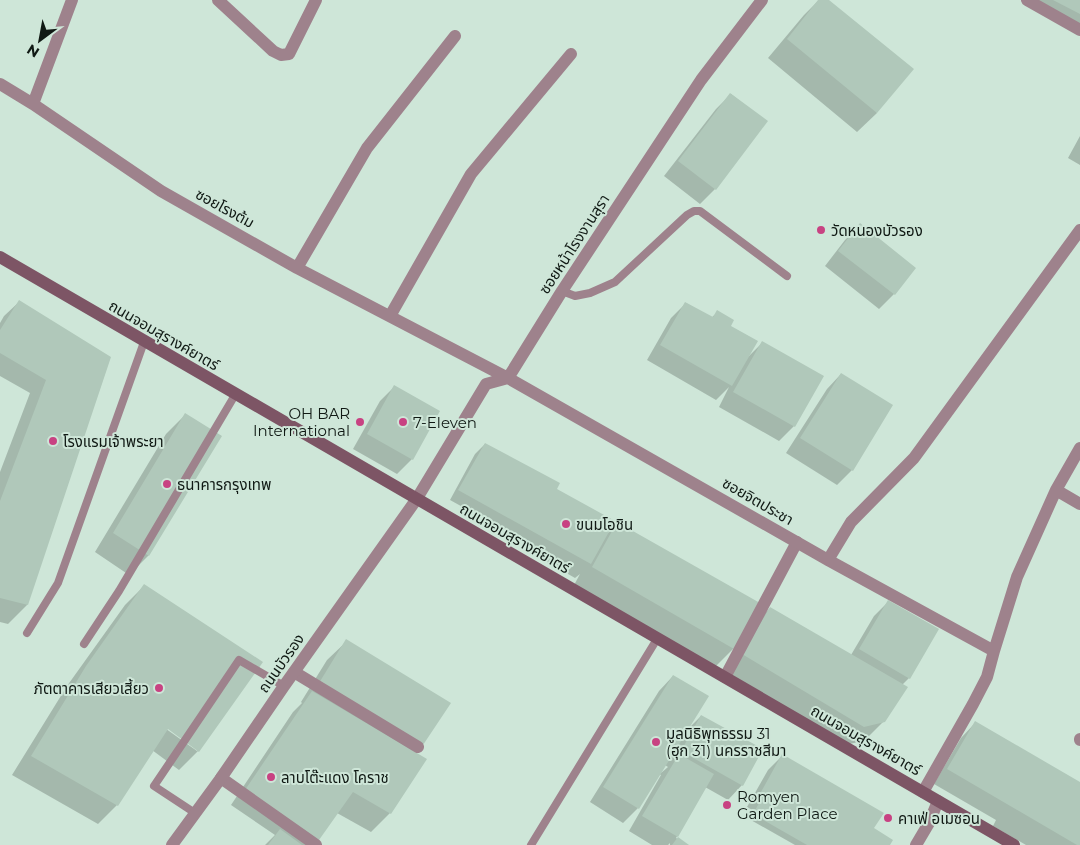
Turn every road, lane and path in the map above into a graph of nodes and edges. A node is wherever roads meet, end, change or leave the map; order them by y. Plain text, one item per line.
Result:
1 (72, 0) edge
2 (218, 0) edge
3 (316, 0) edge
4 (1027, 0) edge
5 (759, 1) edge
6 (1080, 30) edge
7 (455, 36) dead end
8 (571, 54) dead end
9 (0, 84) edge
10 (33, 104) junction
11 (1080, 230) edge
12 (1, 261) edge
13 (297, 268) junction
14 (786, 276) dead end
15 (562, 291) junction
16 (390, 316) junction
17 (144, 342) junction
18 (508, 378) junction
19 (235, 395) junction
20 (1080, 448) edge
21 (1056, 490) junction
22 (416, 500) junction
23 (1080, 504) edge
24 (797, 542) junction
25 (828, 560) junction
26 (27, 633) dead end
27 (657, 639) junction
28 (84, 644) dead end
29 (994, 651) junction
30 (294, 672) junction
31 (725, 677) junction
32 (284, 686) junction
33 (418, 747) dead end
34 (221, 778) junction
35 (923, 792) junction
36 (938, 801) junction
37 (195, 813) junction
38 (172, 845) edge
39 (316, 845) edge
40 (531, 845) edge
41 (916, 845) edge
42 (1014, 845) edge

1 - 10 street
2 - 3 street
4 - 6 street
5 - 15 street, ซอยหน้าโรงงานสุรา
7 - 13 street
8 - 16 street
9 - 10 street, ซอยโรงต้ม
10 - 13 street, ซอยโรงต้ม
11 - 25 street
12 - 17 main road, ถนนจอมสุรางค์ยาตร์
13 - 16 street, ซอยโรงต้ม
14 - 15 lane
15 - 18 street, ซอยหน้าโรงงานสุรา
16 - 18 street, ซอยโรงต้ม
17 - 19 main road, ถนนจอมสุรางค์ยาตร์
17 - 26 lane
18 - 22 street
18 - 24 street, ซอยจิตประชา
19 - 22 main road, ถนนจอมสุรางค์ยาตร์
19 - 28 lane
20 - 21 street
21 - 23 street
21 - 29 street
22 - 27 main road, ถนนจอมสุรางค์ยาตร์
22 - 30 street, ถนนบัวรอง
24 - 25 street, ซอยจิตประชา
24 - 31 street
25 - 29 street, ซอยจิตประชา
27 - 31 main road, ถนนจอมสุรางค์ยาตร์
27 - 40 lane
29 - 35 street
30 - 32 street, ถนนบัวรอง
30 - 33 street
31 - 35 main road, ถนนจอมสุรางค์ยาตร์
32 - 34 street, ถนนบัวรอง
32 - 37 lane
34 - 37 street, ถนนบัวรอง
34 - 39 street
35 - 36 main road, ถนนจอมสุรางค์ยาตร์
36 - 41 street
36 - 42 main road, ถนนจอมสุรางค์ยาตร์
37 - 38 street, ถนนบัวรอง

